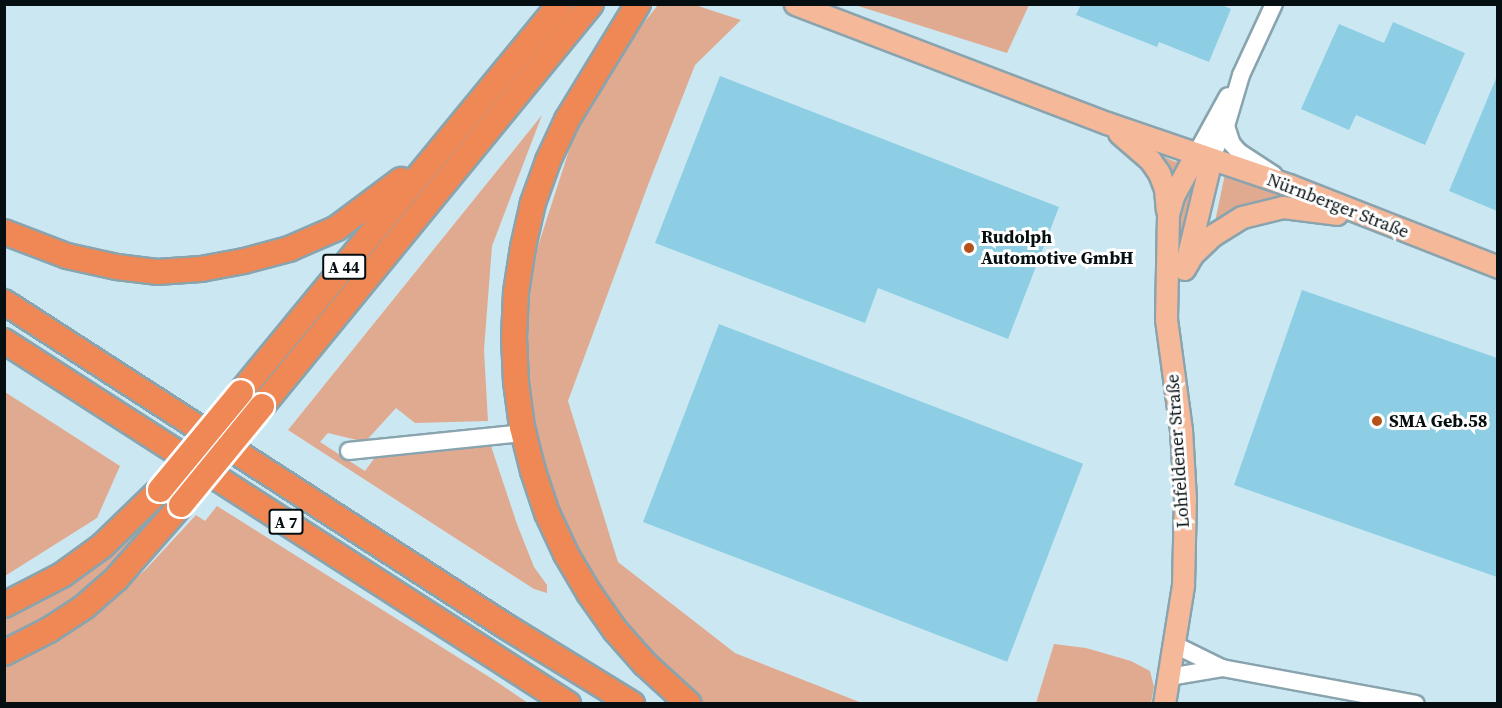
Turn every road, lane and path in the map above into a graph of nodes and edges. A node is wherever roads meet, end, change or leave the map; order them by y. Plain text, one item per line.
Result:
1 (561, 4) edge
2 (591, 4) edge
3 (638, 4) edge
4 (795, 4) edge
5 (1274, 4) edge
6 (1242, 75) junction
7 (1107, 123) junction
8 (1226, 126) junction
9 (446, 142) junction
10 (1204, 156) junction
11 (1289, 185) junction
12 (1168, 213) junction
13 (1379, 222) junction
14 (4, 232) edge
15 (1497, 267) edge
16 (1184, 269) junction
17 (4, 302) edge
18 (4, 341) edge
19 (1169, 342) junction
20 (524, 433) junction
21 (349, 451) dead end
22 (4, 604) edge
23 (1175, 645) junction
24 (4, 652) edge
25 (1222, 668) junction
26 (1169, 677) junction
27 (568, 704) edge
28 (632, 704) edge
29 (688, 704) edge
30 (1164, 704) edge
31 (1416, 704) edge

1 - 9 highway, A 44
2 - 24 highway, bridge
3 - 20 highway
4 - 7 main road, Nürnberger Straße
5 - 6 street
6 - 8 street
6 - 10 street
7 - 10 main road, Nürnberger Straße
7 - 12 main road
8 - 10 street
8 - 11 street
9 - 14 highway
9 - 22 highway, A 44, bridge
10 - 11 main road, Nürnberger Straße
10 - 12 main road, Lohfeldener Straße
10 - 16 main road, Lohfeldener Straße
11 - 13 main road, Nürnberger Straße
12 - 19 main road, Lohfeldener Straße
13 - 15 main road, Nürnberger Straße
13 - 16 main road
16 - 19 main road, Lohfeldener Straße
17 - 28 highway, A 7
18 - 27 highway, A 7
19 - 23 main road, Lohfeldener Straße
20 - 21 street
20 - 29 highway
23 - 25 street
23 - 26 main road, Lohfeldener Straße
25 - 26 street
25 - 31 street
26 - 30 main road, Lohfeldener Straße

